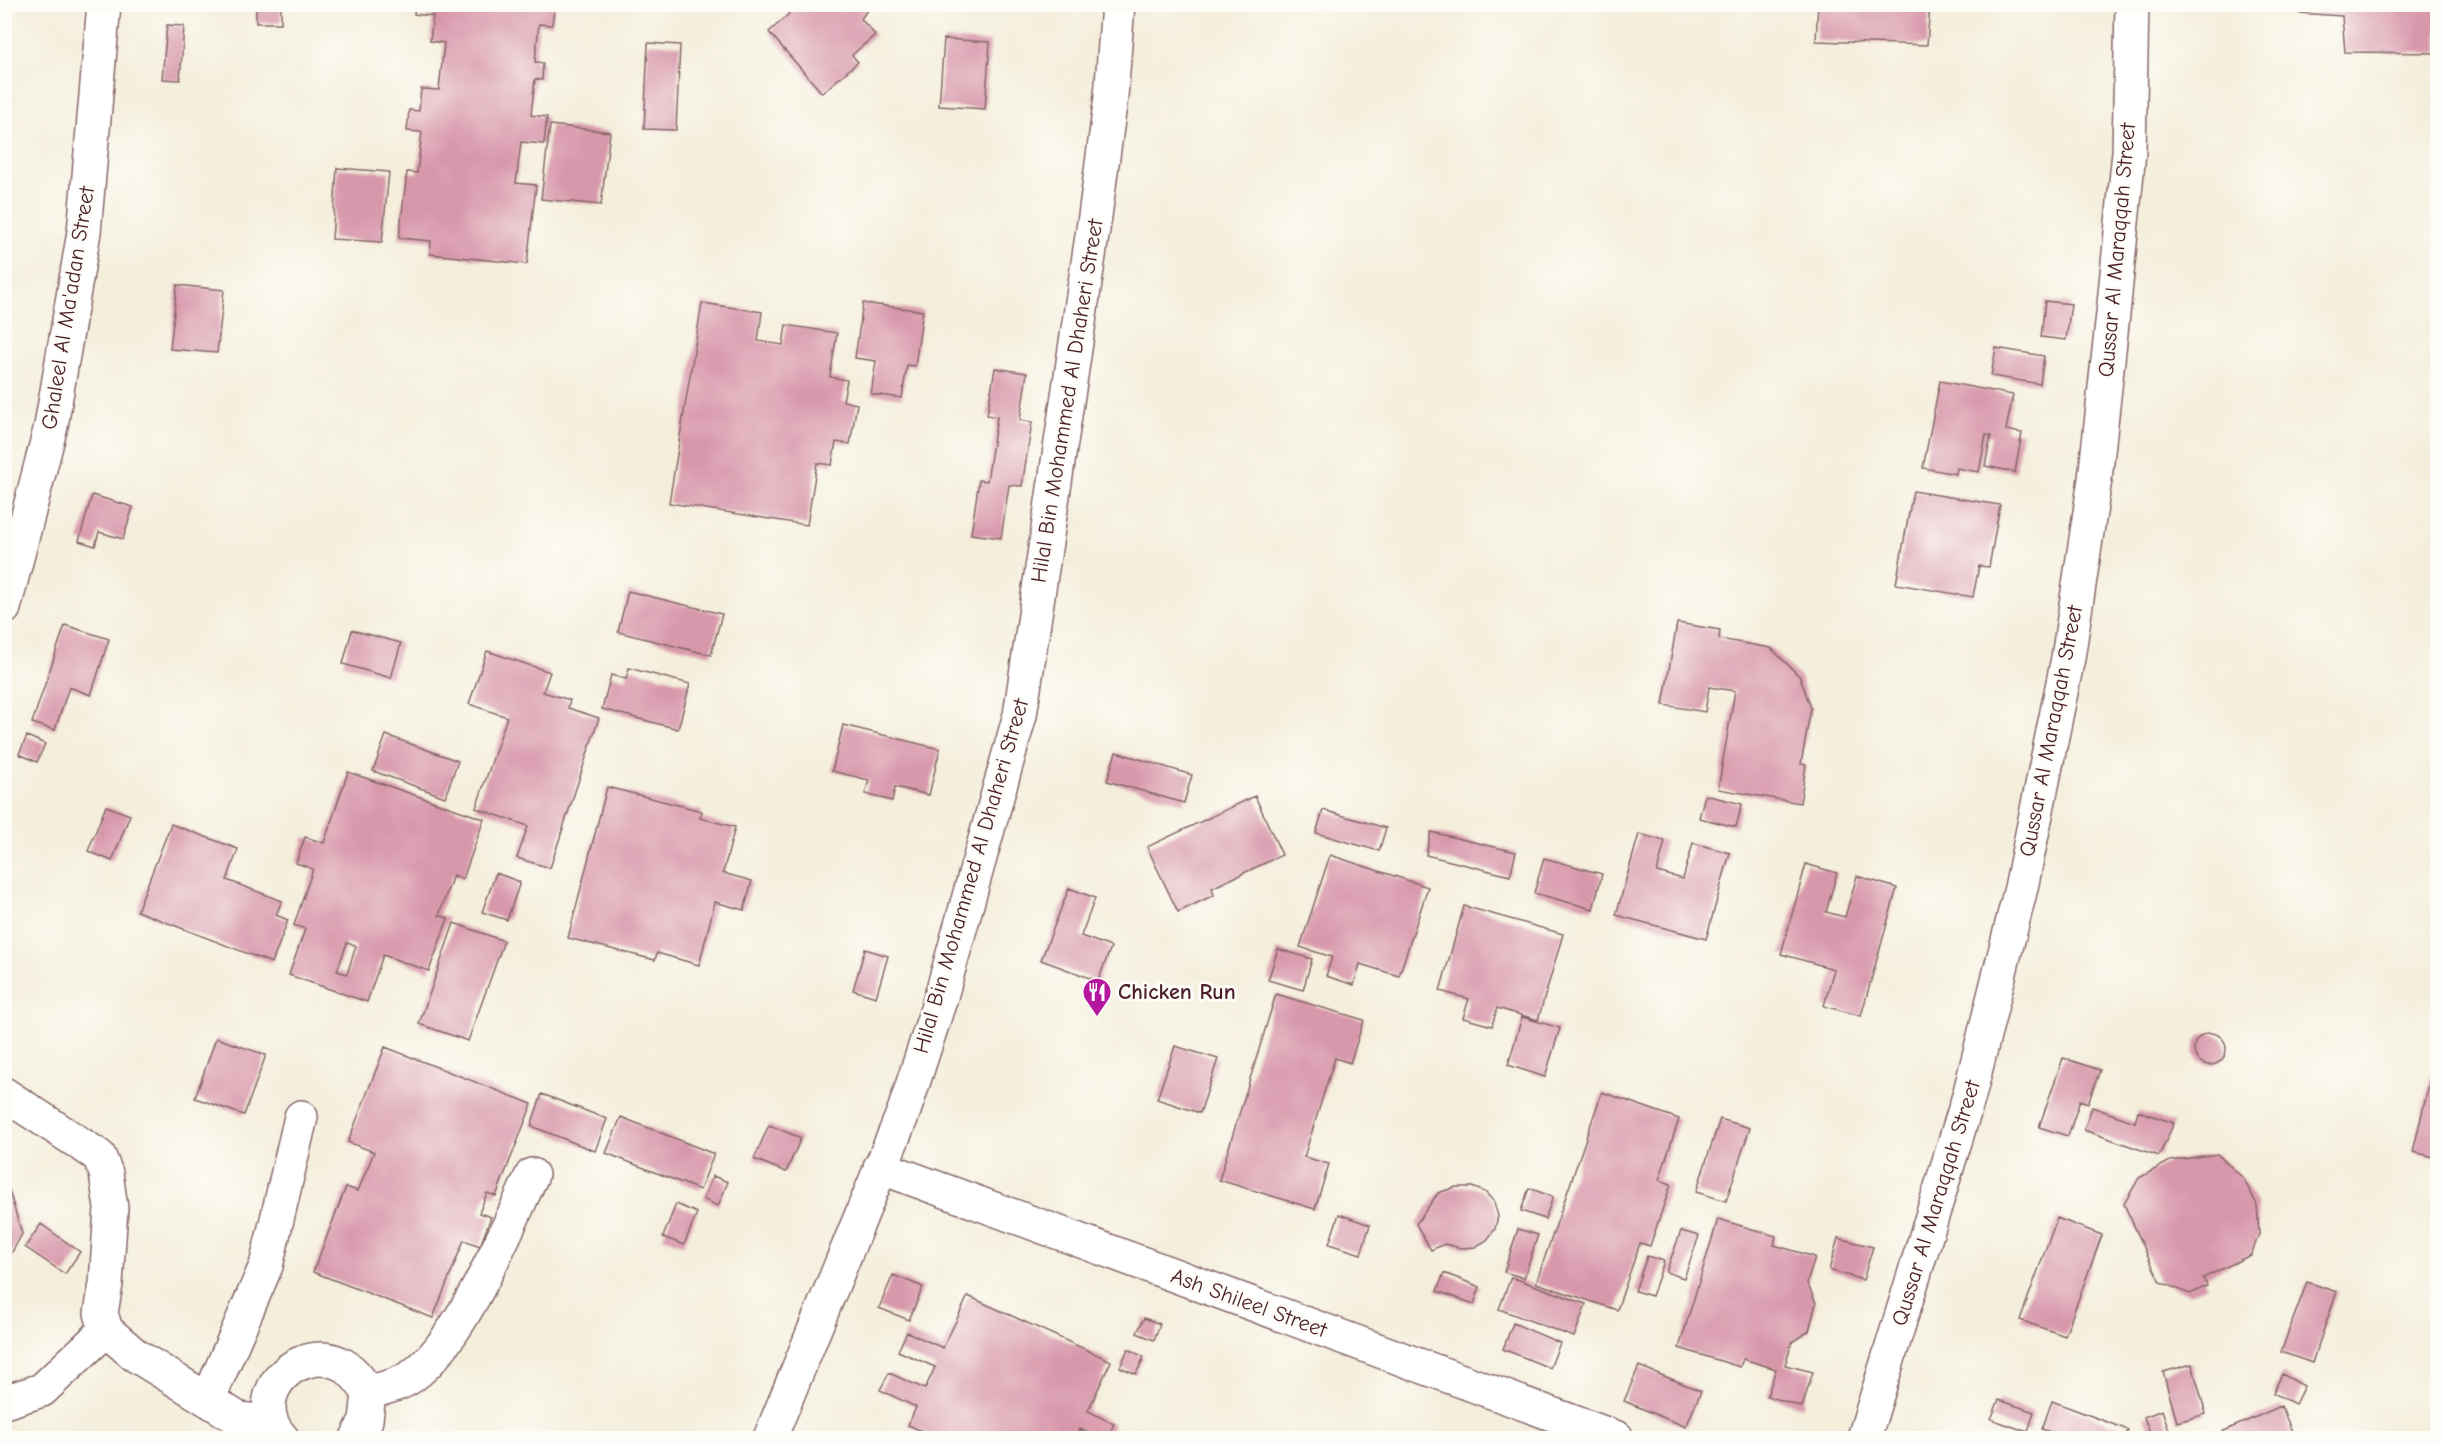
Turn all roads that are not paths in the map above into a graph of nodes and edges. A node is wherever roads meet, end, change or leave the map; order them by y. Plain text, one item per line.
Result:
1 (104, 4) edge
2 (1118, 4) edge
3 (2132, 4) edge
4 (4, 608) edge
5 (4, 1094) edge
6 (301, 1117) dead end
7 (880, 1167) junction
8 (532, 1175) dead end
9 (106, 1330) junction
10 (369, 1393) junction
11 (208, 1400) junction
12 (4, 1402) edge
13 (276, 1430) edge
14 (357, 1438) edge
15 (770, 1438) edge
16 (1617, 1438) edge
17 (1864, 1438) edge

1 - 4 street, Ghaleel Al Ma'adan Street
2 - 7 street, Hilal Bin Mohammed Al Dhaheri Street
3 - 17 street, Qussar Al Maraqqah Street
5 - 9 street
6 - 11 street
7 - 15 street, Hilal Bin Mohammed Al Dhaheri Street
7 - 16 street, Ash Shileel Street
8 - 10 street
9 - 11 street
9 - 12 street
10 - 13 street
10 - 14 street
11 - 13 street

